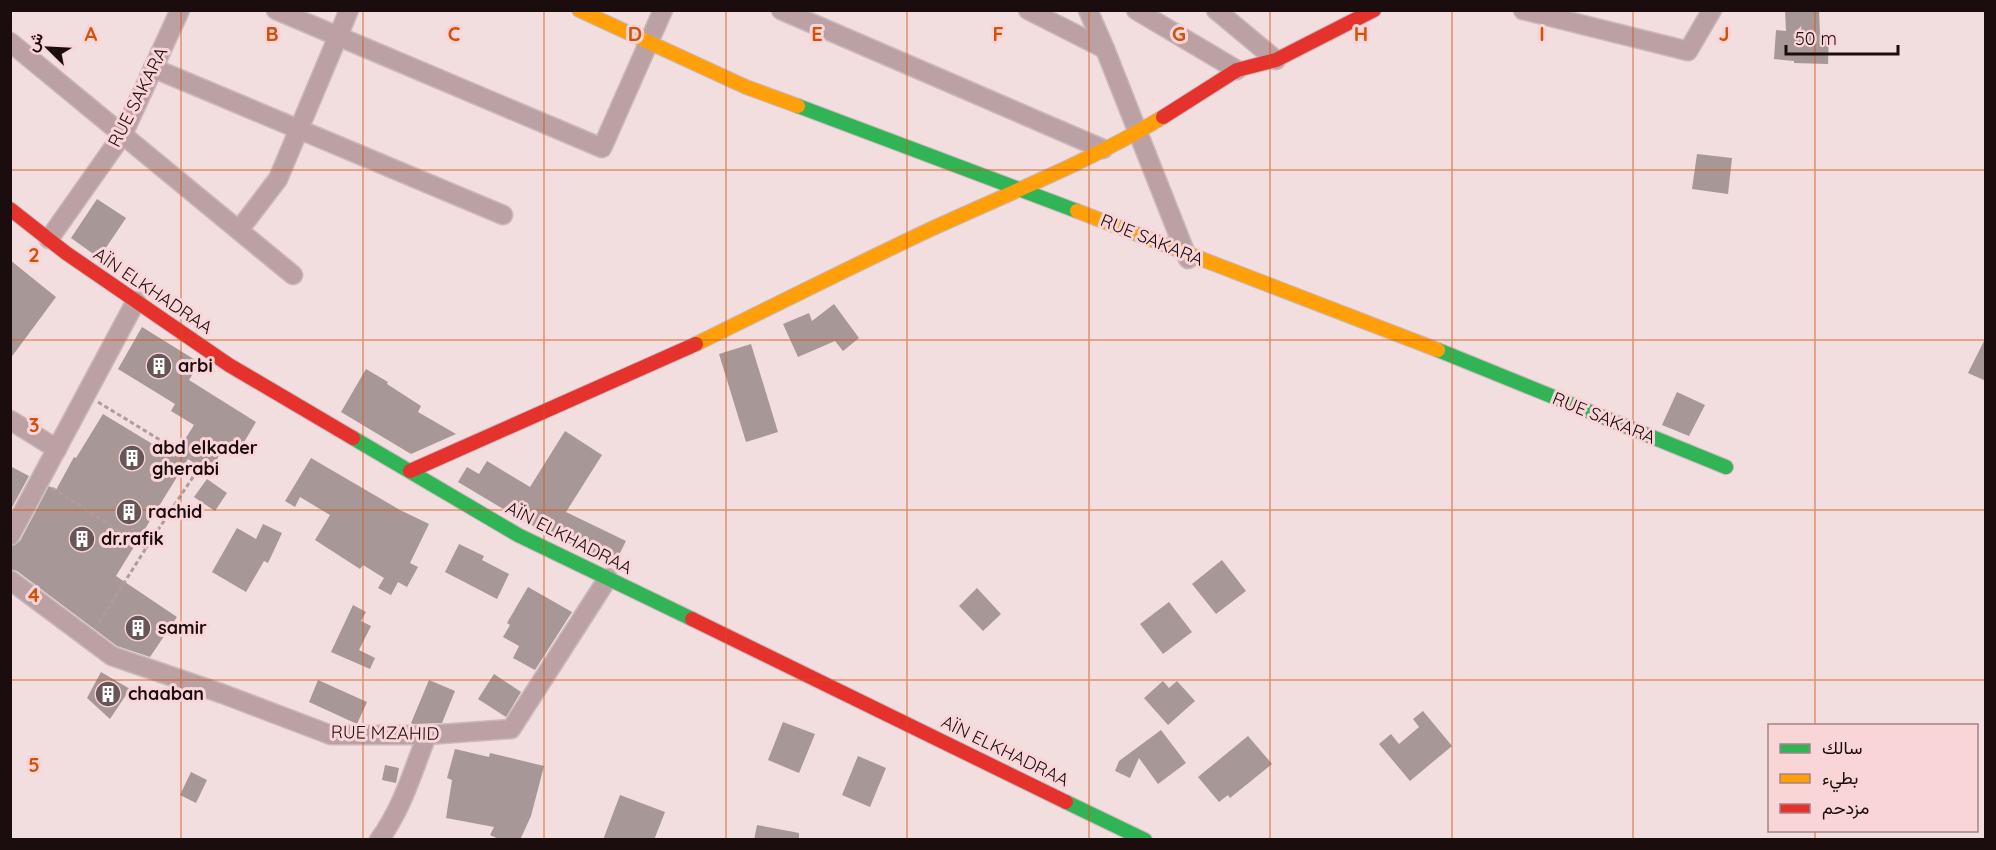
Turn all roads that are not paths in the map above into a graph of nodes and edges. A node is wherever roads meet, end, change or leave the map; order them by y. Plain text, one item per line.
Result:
1 (180, 10) edge
2 (276, 10) edge
3 (349, 10) edge
4 (579, 10) edge
5 (663, 10) edge
6 (781, 10) edge
7 (1028, 10) edge
8 (1088, 10) edge
9 (1136, 10) edge
10 (1216, 10) edge
11 (1374, 10) edge
12 (1522, 10) edge
13 (1712, 10) edge
14 (338, 37) junction
15 (10, 42) edge
16 (649, 43) junction
17 (1106, 49) junction
18 (1276, 60) junction
19 (153, 68) junction
20 (1238, 70) junction
21 (299, 129) junction
22 (1138, 132) junction
23 (123, 134) junction
24 (1103, 149) junction
25 (1022, 189) junction
26 (10, 209) edge
27 (502, 215) dead end
28 (239, 230) junction
29 (49, 239) junction
30 (1188, 260) junction
31 (293, 275) dead end
32 (136, 301) junction
33 (10, 420) edge
34 (57, 449) junction
35 (1726, 467) dead end
36 (410, 471) junction
37 (10, 536) edge
38 (608, 578) junction
39 (10, 580) edge
40 (427, 735) junction
41 (379, 840) edge
42 (1145, 840) edge

1 - 19 street, RUE SAKARA
2 - 14 street
3 - 14 street
4 - 16 street, RUE SAKARA
5 - 16 street
6 - 24 street
7 - 17 street
8 - 17 street
9 - 20 street
10 - 18 street
11 - 18 street
12 - 13 street
14 - 16 street
14 - 21 street
15 - 23 street
16 - 25 street, RUE SAKARA
17 - 22 street
18 - 20 street
19 - 21 street
19 - 23 street, RUE SAKARA
20 - 22 street
21 - 27 street
21 - 28 street
22 - 24 street
22 - 30 street
23 - 28 street
23 - 29 street, RUE SAKARA
24 - 25 street
25 - 30 street, RUE SAKARA
25 - 36 street
26 - 29 street, AÏN ELKHADRAA
28 - 31 street
29 - 32 street, AÏN ELKHADRAA
30 - 35 street, RUE SAKARA
32 - 34 street
32 - 36 street, AÏN ELKHADRAA
33 - 34 street
34 - 37 street
36 - 38 street, AÏN ELKHADRAA
38 - 40 street, RUE MZAHID
38 - 42 street, AÏN ELKHADRAA
39 - 40 street, RUE MZAHID
40 - 41 street

